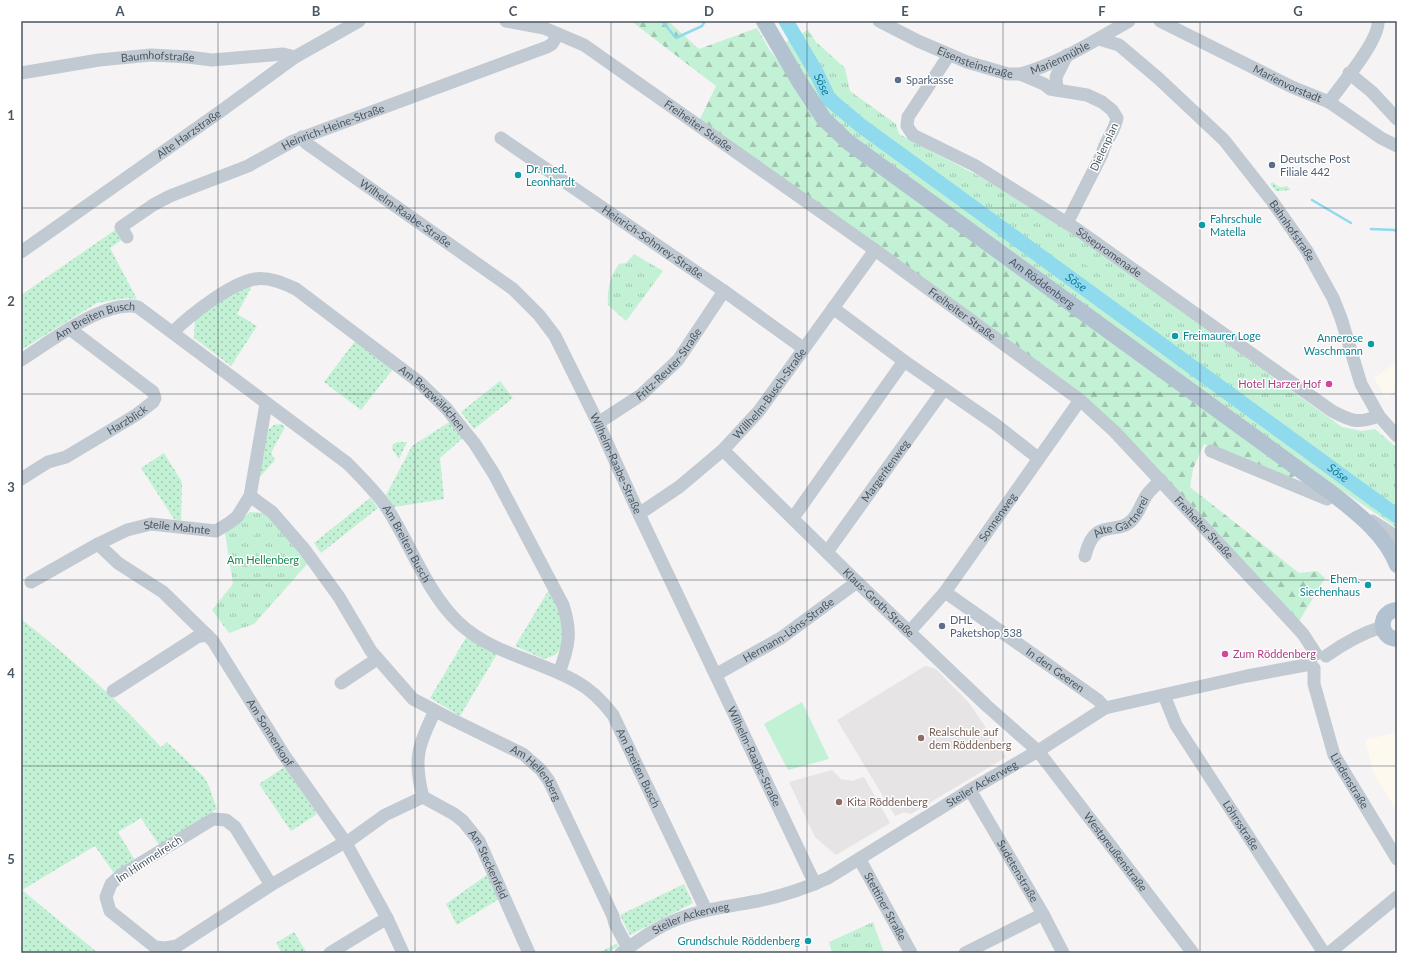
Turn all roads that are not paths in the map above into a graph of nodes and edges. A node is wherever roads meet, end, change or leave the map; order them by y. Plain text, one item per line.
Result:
1 (359, 21) edge
2 (506, 21) edge
3 (764, 21) edge
4 (879, 21) edge
5 (1160, 21) edge
6 (1378, 21) edge
7 (1126, 22) edge
8 (558, 34) junction
9 (1099, 39) junction
10 (1067, 54) junction
11 (949, 55) junction
12 (295, 57) junction
13 (1136, 58) junction
14 (21, 73) edge
15 (1349, 73) junction
16 (1020, 74) junction
17 (1054, 90) junction
18 (1074, 93) joint
19 (1329, 102) junction
20 (1397, 119) edge
21 (302, 137) junction
22 (501, 138) dead end
23 (1397, 146) edge
24 (1067, 224) junction
25 (127, 237) dead end
26 (875, 250) junction
27 (21, 252) edge
28 (724, 291) junction
29 (833, 308) junction
30 (70, 329) junction
31 (173, 332) junction
32 (804, 348) junction
33 (21, 360) edge
34 (904, 361) junction
35 (944, 389) junction
36 (1080, 400) junction
37 (266, 404) junction
38 (1379, 416) junction
39 (598, 423) junction
40 (1397, 436) edge
41 (723, 450) junction
42 (1211, 451) dead end
43 (1038, 458) junction
44 (21, 479) edge
45 (1161, 480) junction
46 (1333, 494) junction
47 (250, 496) junction
48 (639, 514) junction
49 (792, 518) junction
50 (1394, 543) edge
51 (98, 544) junction
52 (827, 552) junction
53 (1086, 556) dead end
54 (1397, 565) edge
55 (31, 582) dead end
56 (857, 582) junction
57 (945, 592) junction
58 (1397, 610) edge
59 (1382, 627) junction
60 (910, 631) junction
61 (208, 634) junction
62 (1397, 639) edge
63 (377, 659) junction
64 (1318, 662) junction
65 (559, 673) junction
66 (717, 674) junction
67 (341, 683) dead end
68 (113, 691) dead end
69 (1164, 695) junction
70 (1105, 708) junction
71 (435, 711) junction
72 (1038, 751) junction
73 (970, 790) junction
74 (423, 797) junction
75 (346, 843) junction
76 (1397, 859) edge
77 (860, 860) junction
78 (815, 884) junction
79 (271, 885) junction
80 (1397, 897) edge
81 (706, 910) junction
82 (1043, 914) junction
83 (387, 918) junction
84 (625, 950) edge
85 (330, 953) edge
86 (403, 953) edge
87 (529, 953) edge
88 (911, 953) edge
89 (965, 953) edge
90 (1063, 953) edge
91 (1192, 953) edge
92 (1324, 953) edge
93 (1329, 953) edge

1 - 12 street, Alte Harzstraße
2 - 8 street, Freiheiter Straße
3 - 46 main road, Am Röddenberg
4 - 11 street, Eisensteinstraße
5 - 19 street, Marienvorstadt
6 - 15 street, Marienvorstadt
7 - 9 street, Marienmühle
7 - 13 street
8 - 21 street, Heinrich-Heine-Straße
8 - 26 street, Freiheiter Straße
9 - 10 street, Marienmühle
9 - 13 street
10 - 16 street, Marienmühle
10 - 17 street
11 - 16 street, Eisensteinstraße
11 - 24 street, Sösepromenade
12 - 14 street, Baumhofstraße
12 - 27 street, Alte Harzstraße
13 - 38 street, Bahnhofstraße
15 - 19 street, Marienvorstadt
15 - 20 street
16 - 17 street, Eisensteinstraße
17 - 18 street, Eisensteinstraße
18 - 24 street, Dielenplan
19 - 23 street
21 - 25 street, Heinrich-Heine-Straße
21 - 39 street, Wilhelm-Raabe-Straße
22 - 28 street, Heinrich-Sohnrey-Straße
24 - 38 street, Sösepromenade
26 - 29 street, Willhelm-Busch-Straße
26 - 36 street, Freiheiter Straße
28 - 32 street, Heinrich-Sohnrey-Straße
28 - 39 street, Fritz-Reuter-Straße
29 - 32 street, Willhelm-Busch-Straße
29 - 34 street
30 - 31 street, Am Breiten Busch
30 - 33 street, Am Breiten Busch
30 - 44 street, Harzblick
31 - 37 street, Am Breiten Busch
31 - 65 street, Am Bergwäldchen
32 - 41 street, Willhelm-Busch-Straße
34 - 35 street
34 - 49 street
35 - 43 street
35 - 52 street, Margeritenweg
36 - 43 street, Sonnenweg
36 - 45 street, Freiheiter Straße
37 - 47 street, Steile Mahnte
37 - 65 street, Am Breiten Busch
38 - 40 street, Bahnhofstraße
39 - 48 street, Wilhelm-Raabe-Straße
41 - 48 street, Willhelm-Busch-Straße
41 - 49 street, Klaus-Groth-Straße
42 - 46 street
43 - 57 street, Sonnenweg
45 - 53 street, Alte Gärtnerei
45 - 64 street, Freiheiter Straße
46 - 50 main road, Am Röddenberg
47 - 51 street, Steile Mahnte
47 - 63 street, Am Hellenberg
48 - 66 street, Wilhelm-Raabe-Straße
49 - 52 street, Klaus-Groth-Straße
50 - 54 main road, Am Röddenberg
51 - 55 street, Steile Mahnte
51 - 61 street, Am Sonnenkopf
52 - 56 street, Klaus-Groth-Straße
56 - 60 street, Klaus-Groth-Straße
56 - 66 street, Hermann-Löns-Straße
57 - 60 street, Sonnenweg
57 - 70 street, In den Geeren
58 - 59 main road
59 - 62 main road
59 - 64 street, Steiler Ackerweg
60 - 72 street, Klaus-Groth-Straße
61 - 68 street
61 - 75 street, Am Sonnenkopf
63 - 67 street
63 - 71 street, Am Hellenberg
64 - 69 street, Steiler Ackerweg
64 - 76 street, Lindenstraße
65 - 81 street, Am Breiten Busch
66 - 78 street, Wilhelm-Raabe-Straße
69 - 70 street, Steiler Ackerweg
69 - 92 street, Löhrsstraße
70 - 72 street, Steiler Ackerweg
71 - 74 street
71 - 84 street, Am Hellenberg
72 - 73 street, Steiler Ackerweg
72 - 91 street, Westpreußenstraße
73 - 77 street, Steiler Ackerweg
73 - 82 street, Sudetenstraße
74 - 75 street
74 - 87 street, Am Steckenfeld
75 - 79 street, Im Himmelreich
75 - 83 street, Am Sonnenkopf
77 - 78 street, Steiler Ackerweg
77 - 88 street, Stettiner Straße
78 - 81 street, Steiler Ackerweg
79 - 79 street, Im Himmelreich
80 - 93 street
81 - 84 street, Steiler Ackerweg
82 - 89 street
82 - 90 street, Sudetenstraße
83 - 85 street
83 - 86 street, Am Sonnenkopf

